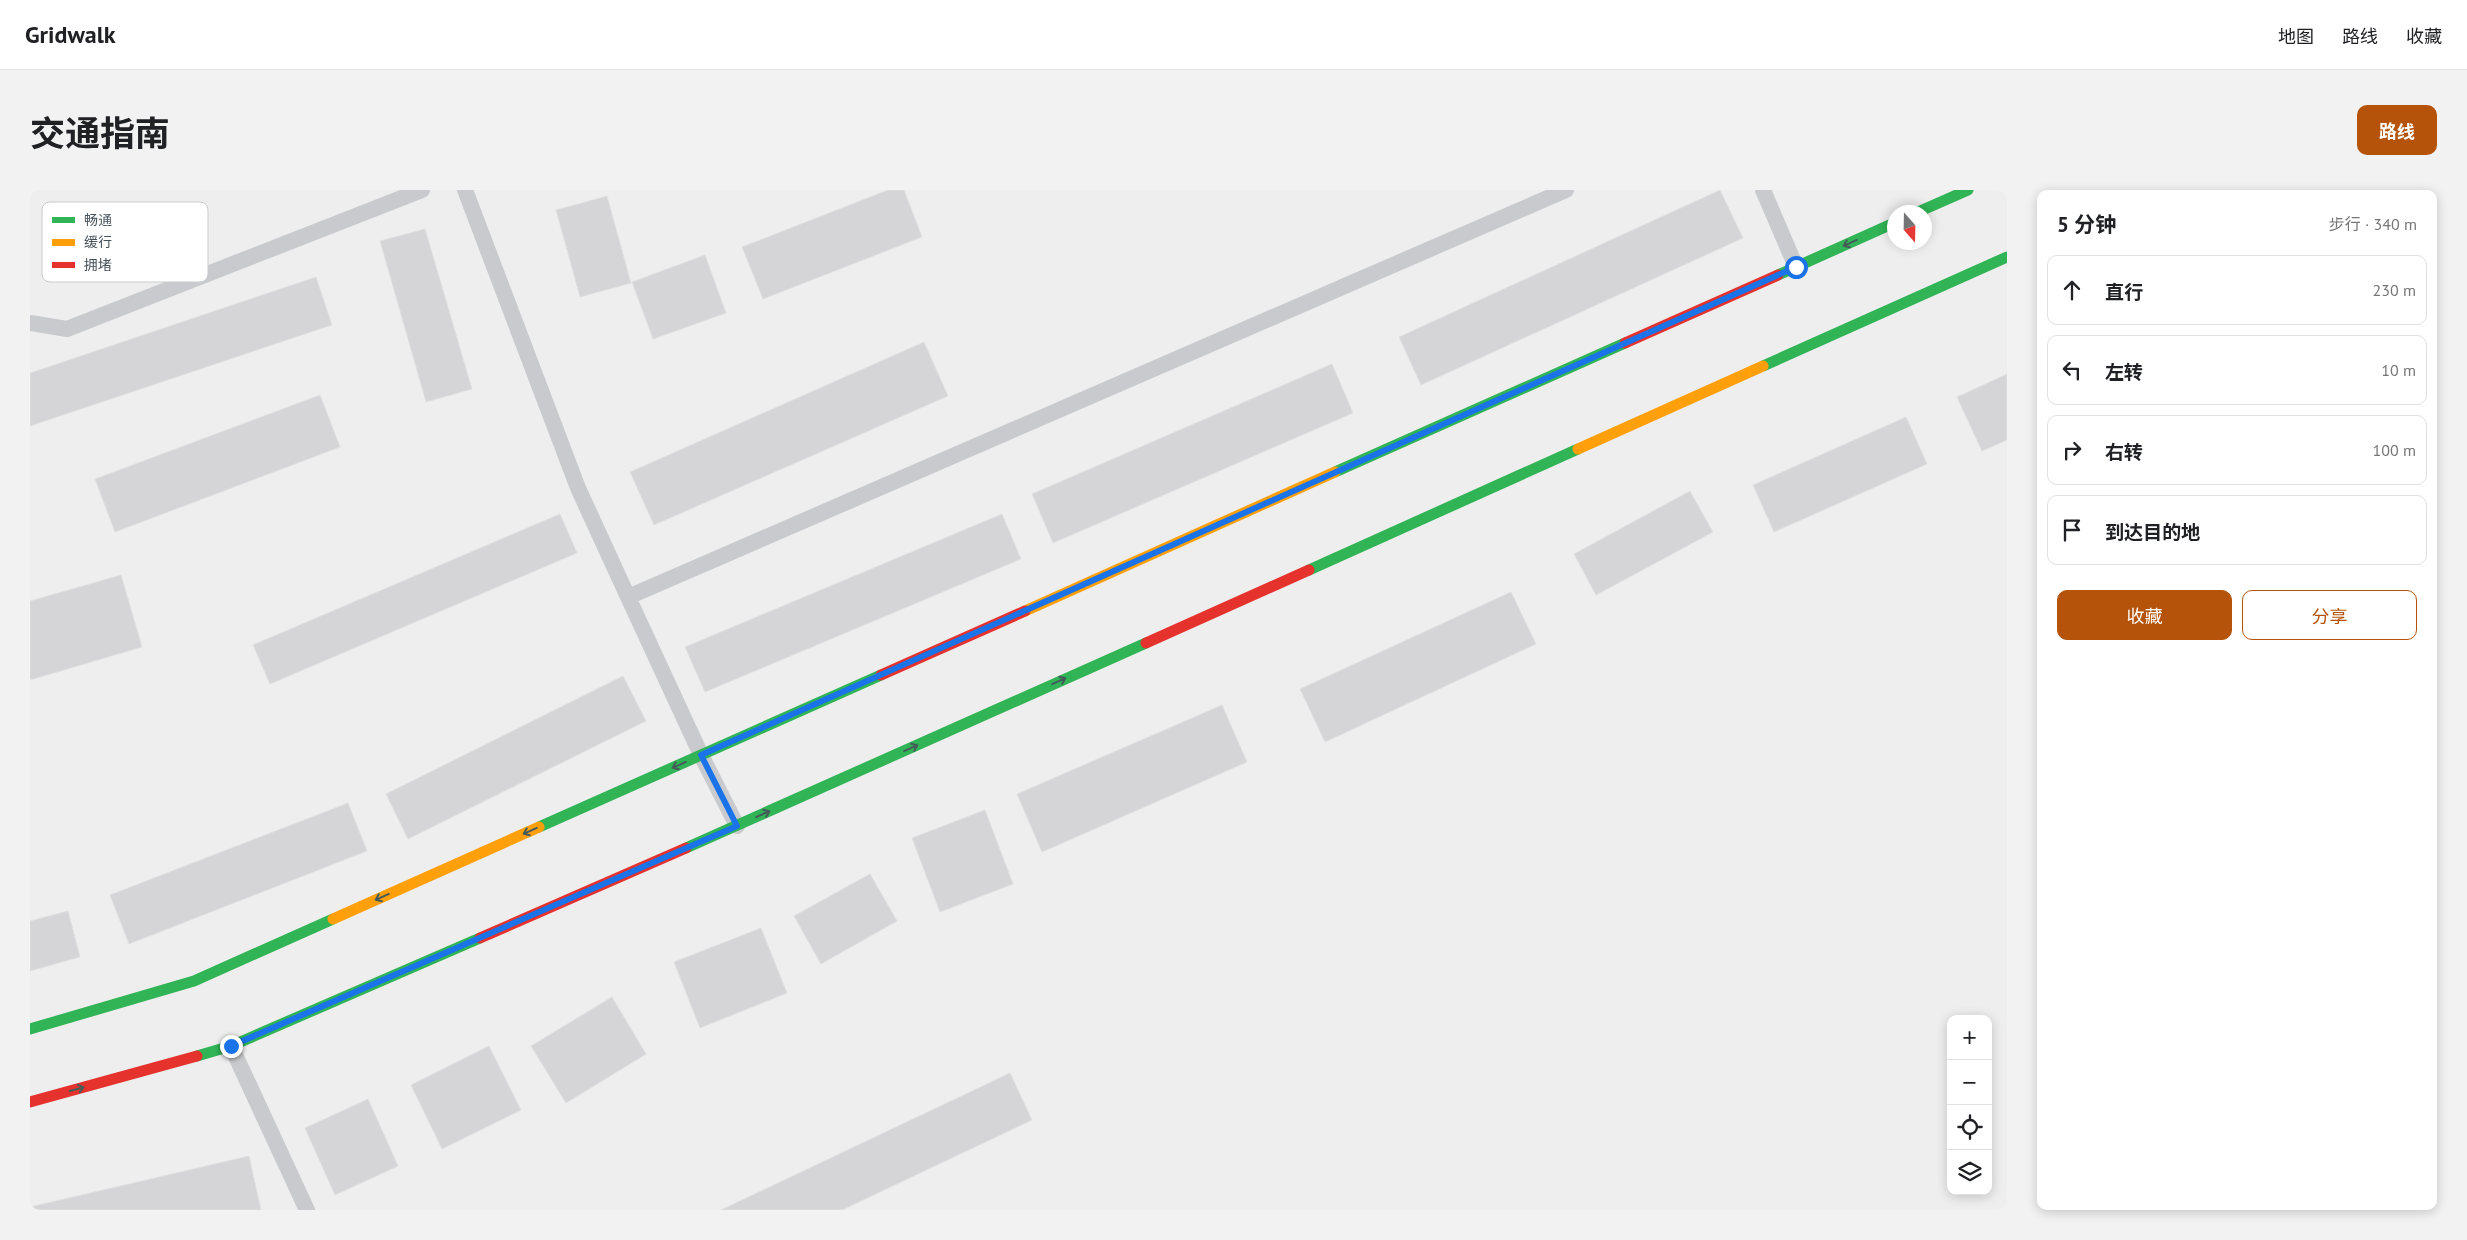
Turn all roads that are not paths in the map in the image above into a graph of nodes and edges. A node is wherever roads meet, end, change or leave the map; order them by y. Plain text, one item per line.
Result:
1 (422, 190) edge
2 (465, 190) edge
3 (1566, 190) edge
4 (1763, 190) edge
5 (1968, 190) edge
6 (1932, 206) edge
7 (1887, 226) edge
8 (2007, 257) edge
9 (1796, 267) junction
10 (208, 274) edge
11 (188, 282) edge
12 (30, 323) edge
13 (628, 597) junction
14 (701, 755) junction
15 (737, 826) junction
16 (30, 1029) edge
17 (231, 1046) junction
18 (30, 1102) edge
19 (307, 1210) edge

1 - 10 lane
2 - 13 lane
3 - 13 lane
4 - 9 lane
5 - 6 main road
7 -> 9 main road
15 -> 8 main road
9 - 14 main road
11 - 12 lane
13 - 14 lane
14 - 15 lane
14 -> 16 main road
15 - 17 main road
18 -> 17 main road
17 - 19 lane

